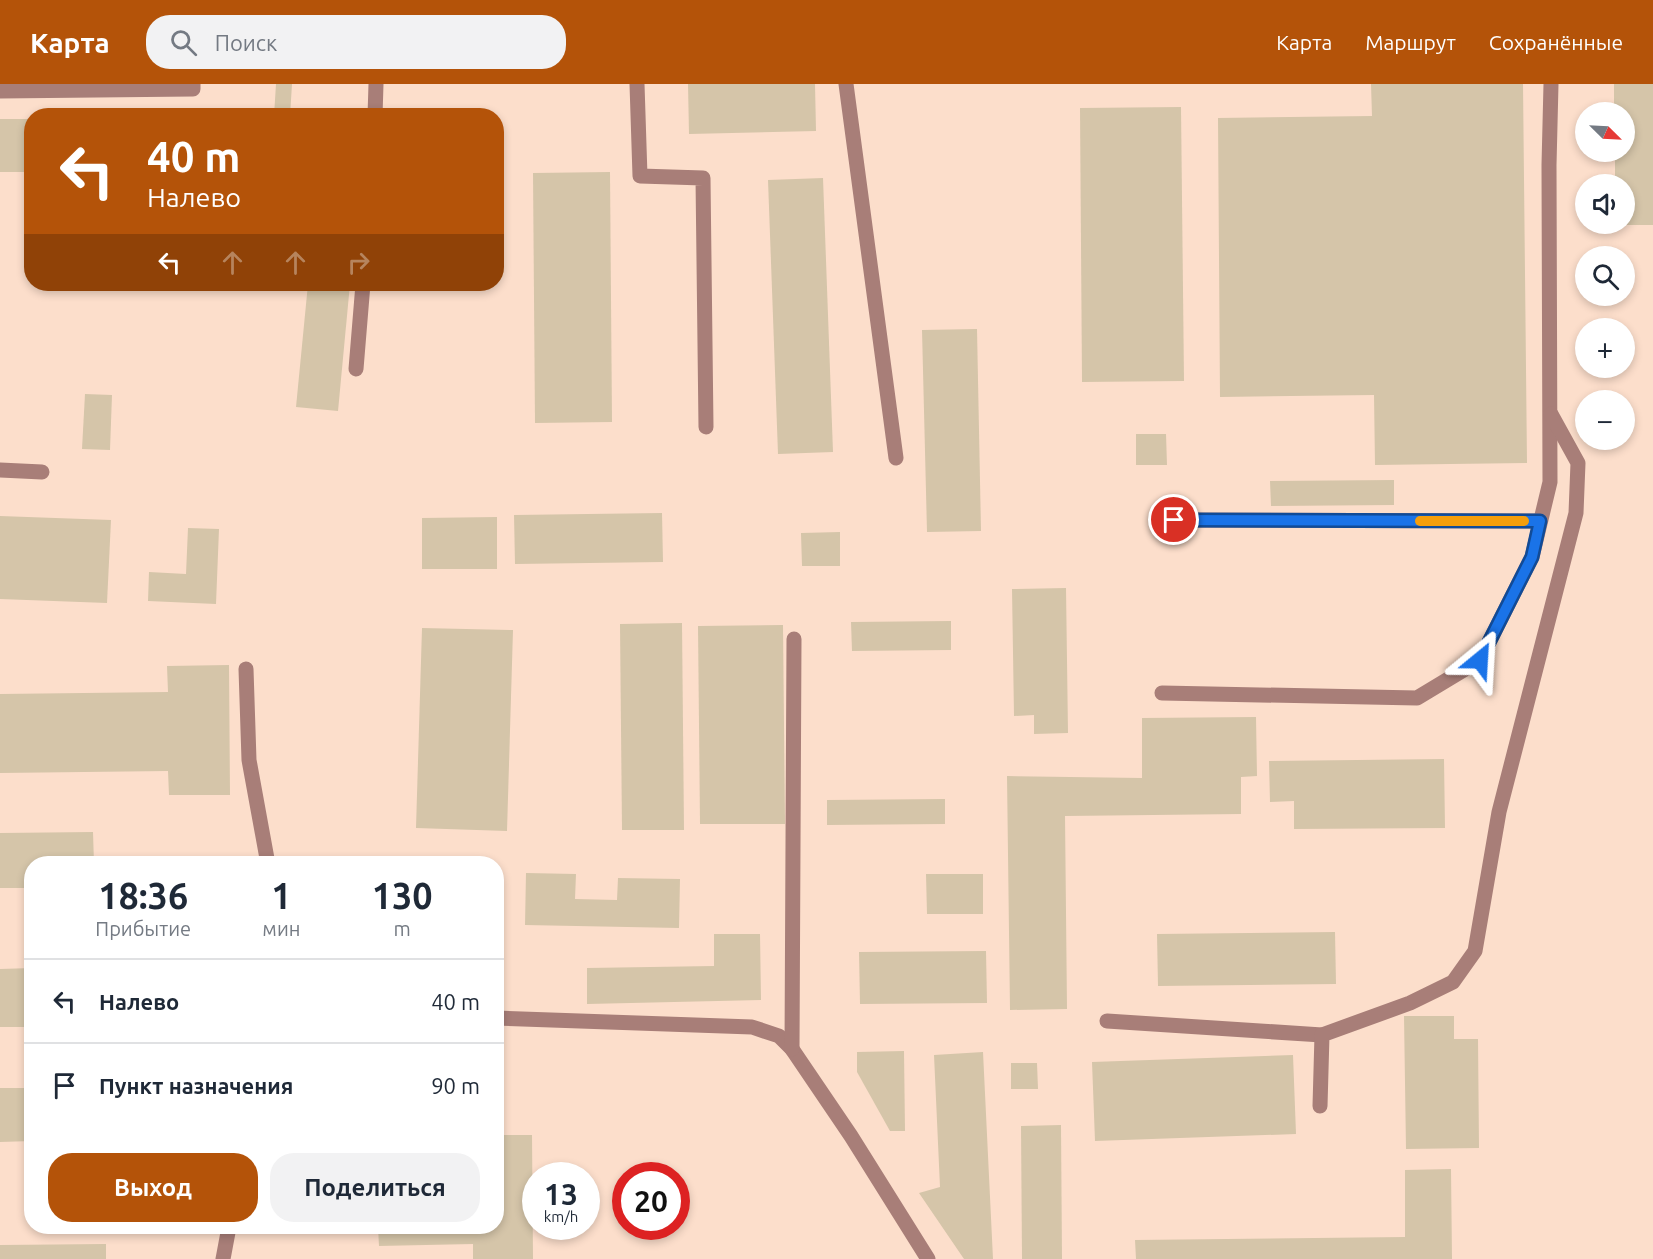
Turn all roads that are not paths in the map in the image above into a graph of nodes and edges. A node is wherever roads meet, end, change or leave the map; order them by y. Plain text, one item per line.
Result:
1 (193, 84) edge
2 (376, 84) edge
3 (637, 84) edge
4 (846, 84) edge
5 (1551, 84) edge
6 (0, 92) edge
7 (375, 108) edge
8 (362, 291) edge
9 (356, 369) dead end
10 (1550, 411) junction
11 (706, 427) dead end
12 (896, 458) dead end
13 (0, 470) edge
14 (42, 472) dead end
15 (1174, 520) dead end
16 (1540, 521) junction
17 (794, 639) dead end
18 (246, 669) dead end
19 (1162, 693) dead end
20 (267, 856) edge
21 (504, 1018) edge
22 (1107, 1021) dead end
23 (1322, 1035) junction
24 (792, 1049) junction
25 (1320, 1106) dead end
26 (228, 1234) edge
27 (224, 1259) edge
28 (928, 1259) edge

1 - 6 lane
2 - 7 lane
3 - 11 lane
4 - 12 lane
5 - 10 lane
8 - 9 lane
10 - 16 lane
10 - 23 lane
13 - 14 lane
15 - 16 lane
16 - 19 lane
17 - 24 lane
18 - 20 lane
21 - 24 lane
22 - 23 lane
23 - 25 lane
24 - 28 lane
26 - 27 lane

